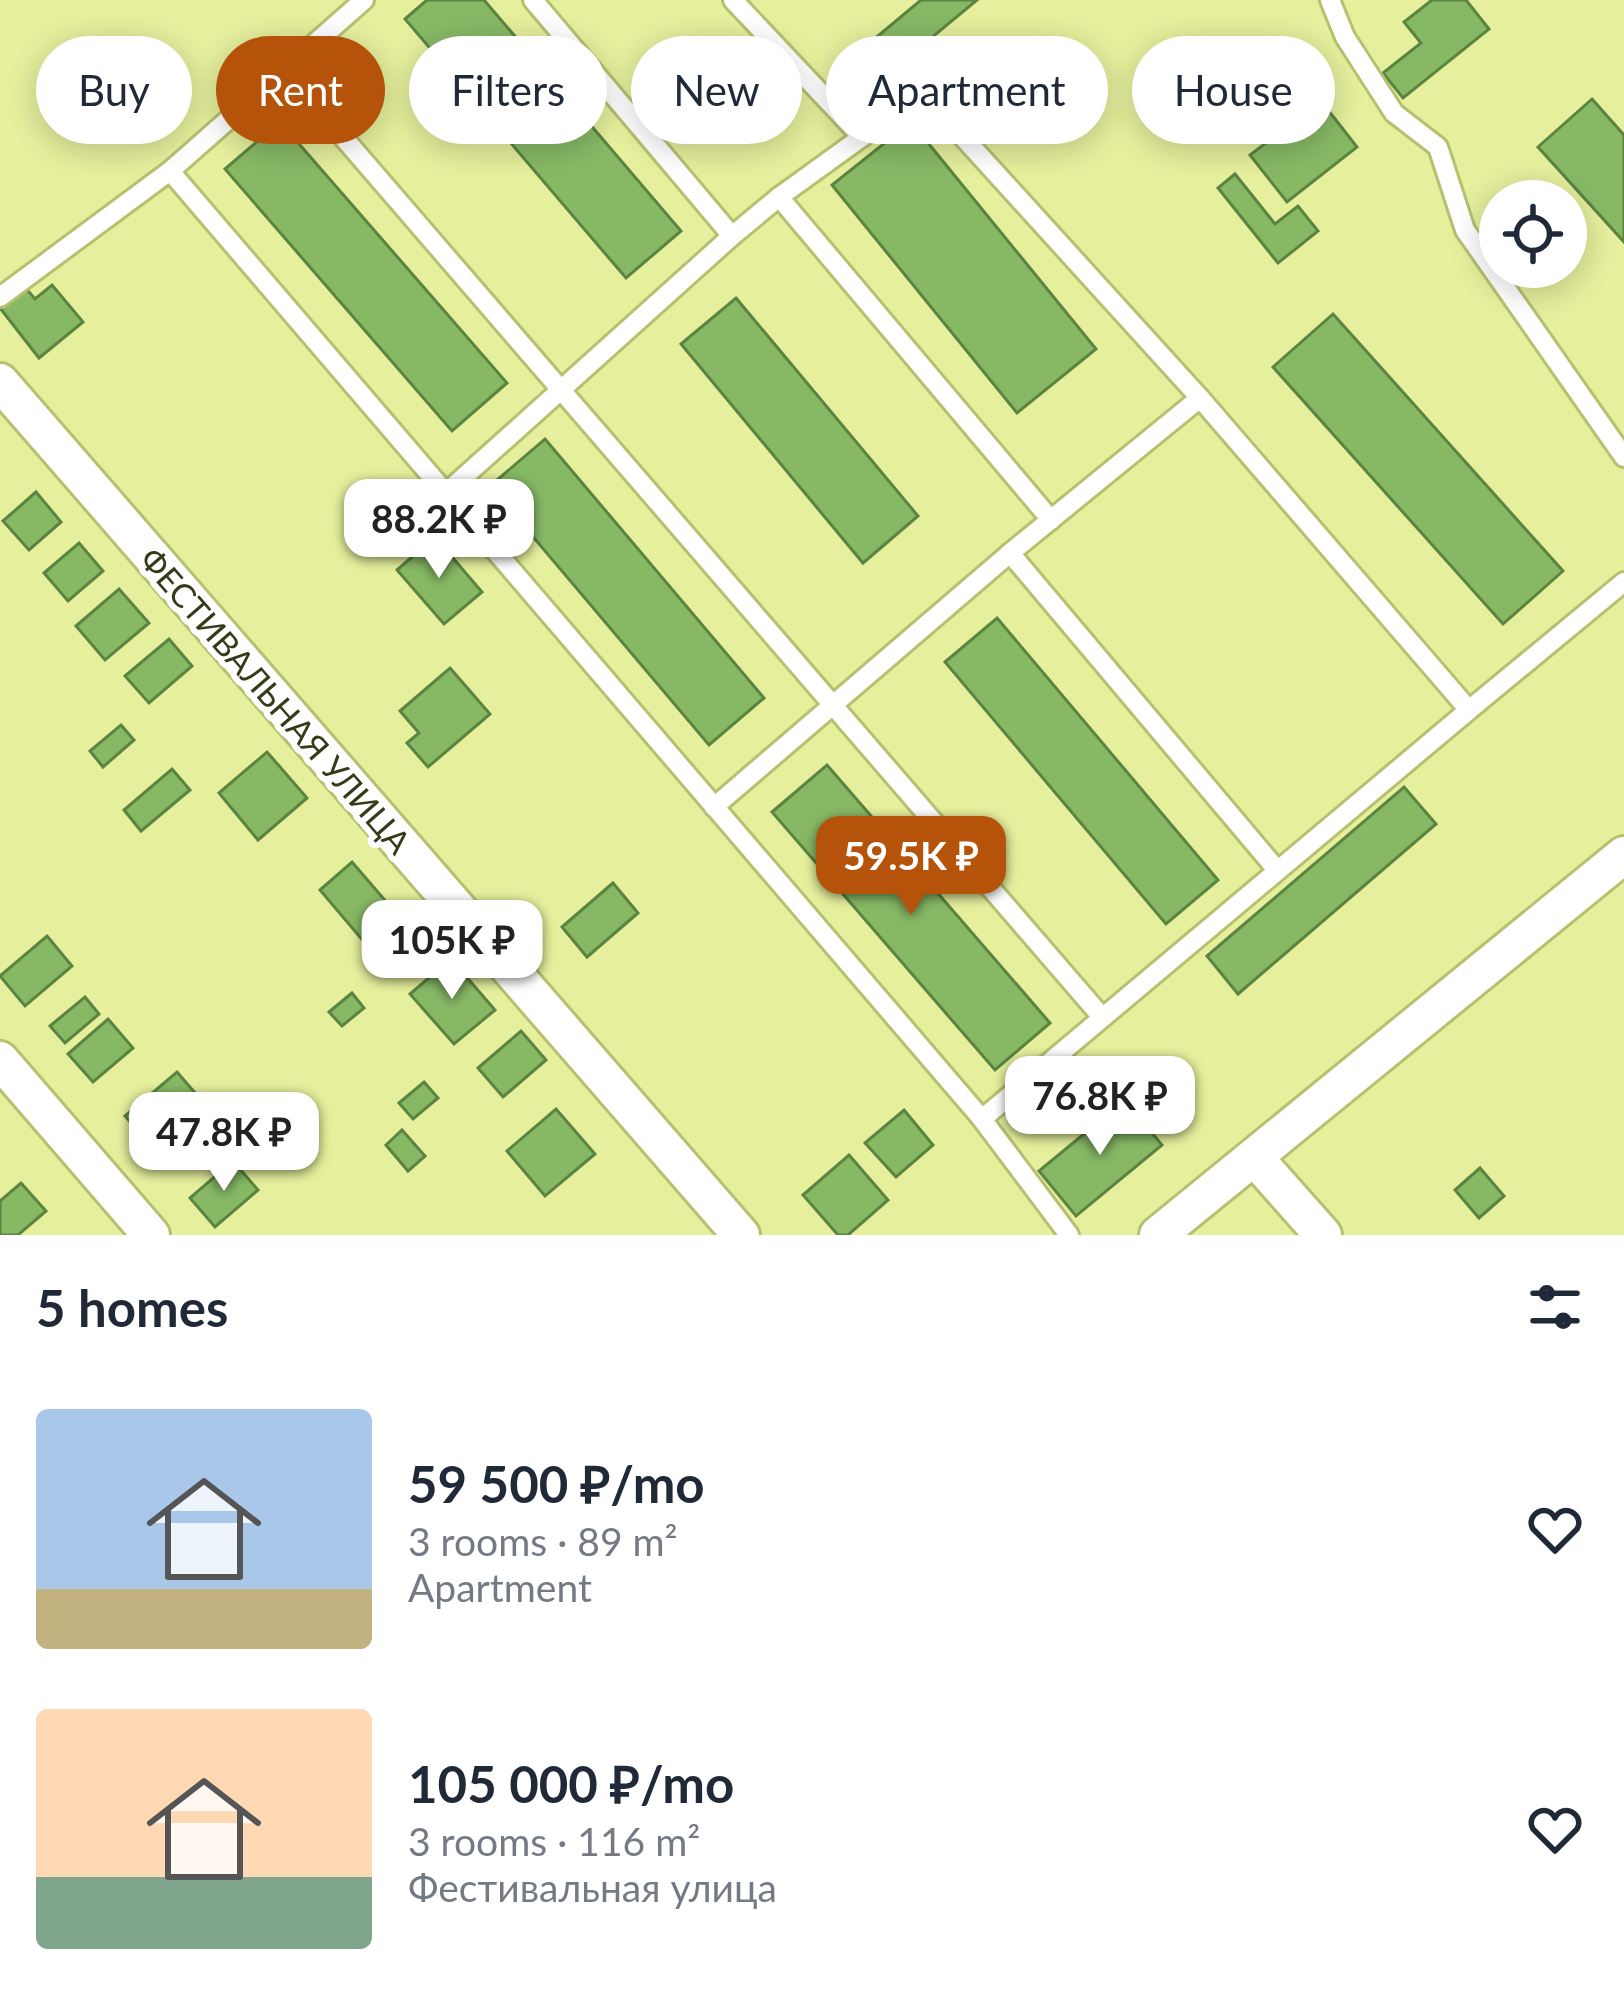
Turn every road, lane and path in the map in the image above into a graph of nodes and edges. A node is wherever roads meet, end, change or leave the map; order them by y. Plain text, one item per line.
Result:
1 (364, 0) edge
2 (533, 0) edge
3 (734, 0) edge
4 (1330, 0) edge
5 (324, 36) edge
6 (826, 98) edge
7 (216, 131) edge
8 (349, 144) edge
9 (852, 144) edge
10 (969, 144) edge
11 (170, 171) junction
12 (779, 197) junction
13 (732, 236) junction
14 (0, 297) edge
15 (0, 382) edge
16 (560, 389) junction
17 (1200, 398) junction
18 (1624, 457) edge
19 (446, 493) junction
20 (1051, 520) junction
21 (1010, 553) junction
22 (1624, 582) edge
23 (833, 705) junction
24 (1468, 710) junction
25 (714, 807) junction
26 (1624, 855) edge
27 (1277, 871) junction
28 (1102, 1016) junction
29 (0, 1060) edge
30 (982, 1119) junction
31 (1254, 1157) junction
32 (151, 1235) edge
33 (741, 1235) edge
34 (1069, 1235) edge
35 (1158, 1235) edge
36 (1323, 1235) edge

1 - 5 lane
2 - 13 lane
3 - 6 lane
4 - 18 lane
7 - 11 lane
8 - 16 lane
9 - 12 lane
10 - 17 lane
11 - 14 lane
11 - 19 lane
12 - 13 lane
12 - 20 lane
13 - 16 lane
15 - 33 street, ФЕСТИВАЛЬНАЯ УЛИЦА
16 - 19 lane
16 - 23 lane
17 - 20 lane
17 - 24 lane
19 - 25 lane
20 - 21 lane
21 - 23 lane
21 - 27 lane
22 - 24 lane
23 - 25 lane
23 - 28 lane
24 - 27 lane
25 - 30 lane
26 - 31 street
27 - 28 lane
28 - 30 lane
29 - 32 street
30 - 34 lane
31 - 35 street
31 - 36 street

